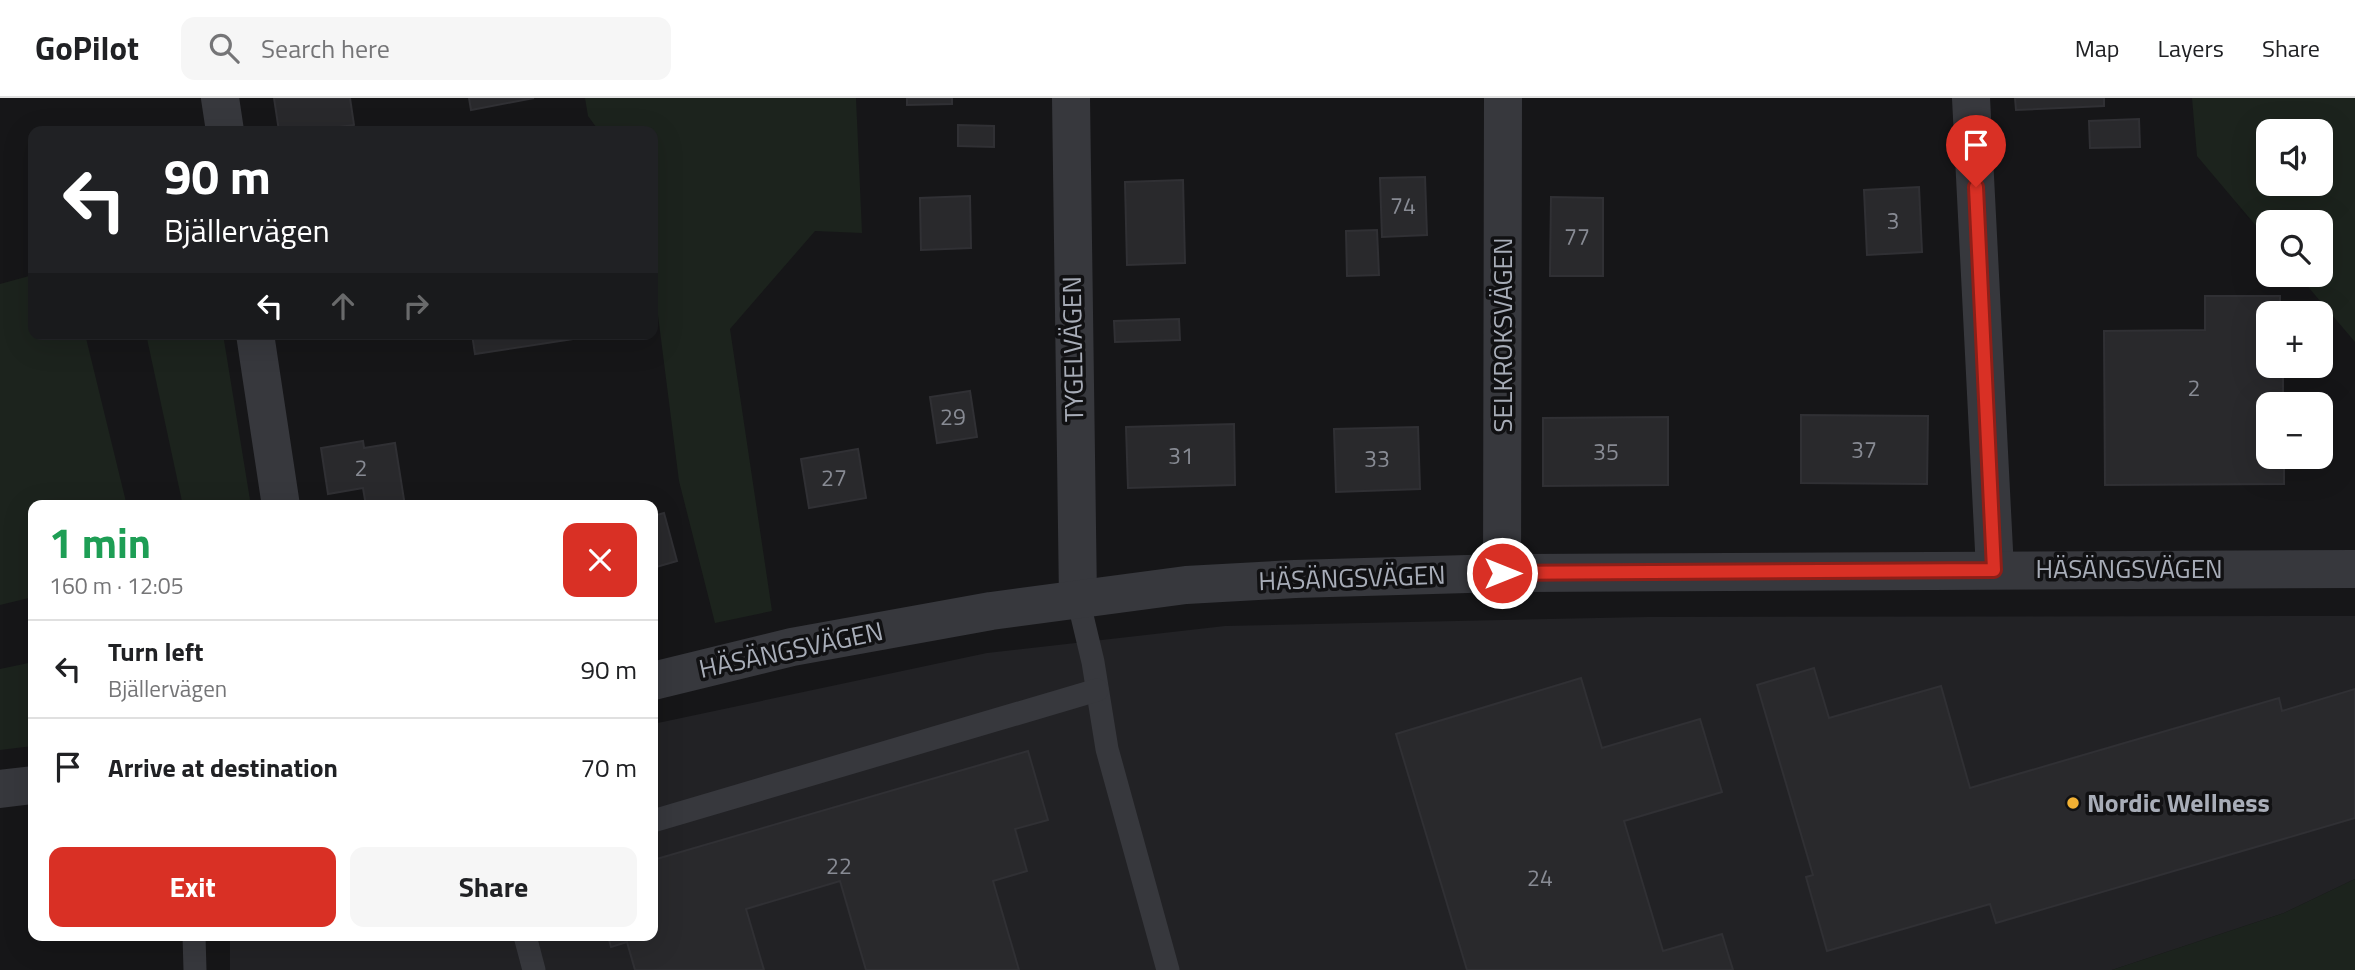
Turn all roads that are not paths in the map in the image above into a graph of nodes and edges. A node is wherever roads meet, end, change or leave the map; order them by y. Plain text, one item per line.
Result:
1 (220, 98) edge
2 (1070, 98) edge
3 (1503, 98) edge
4 (1971, 98) edge
5 (224, 126) edge
6 (256, 340) edge
7 (280, 500) edge
8 (2355, 569) edge
9 (1994, 570) junction
10 (1502, 573) junction
11 (1078, 599) junction
12 (658, 680) edge
13 (1097, 690) junction
14 (28, 786) edge
15 (0, 789) edge
16 (658, 820) edge
17 (194, 941) edge
18 (526, 941) edge
19 (195, 970) edge
20 (534, 970) edge
21 (1168, 970) edge

1 - 5 street
2 - 11 street, TYGELVÄGEN
3 - 10 street, SELKROKSVÄGEN
4 - 9 street
6 - 7 street
8 - 9 street, HÄSÄNGSVÄGEN
9 - 10 street, HÄSÄNGSVÄGEN
10 - 11 street, HÄSÄNGSVÄGEN
11 - 12 street, HÄSÄNGSVÄGEN
11 - 13 lane
13 - 16 lane
13 - 21 lane
14 - 15 street
17 - 19 lane
18 - 20 lane

